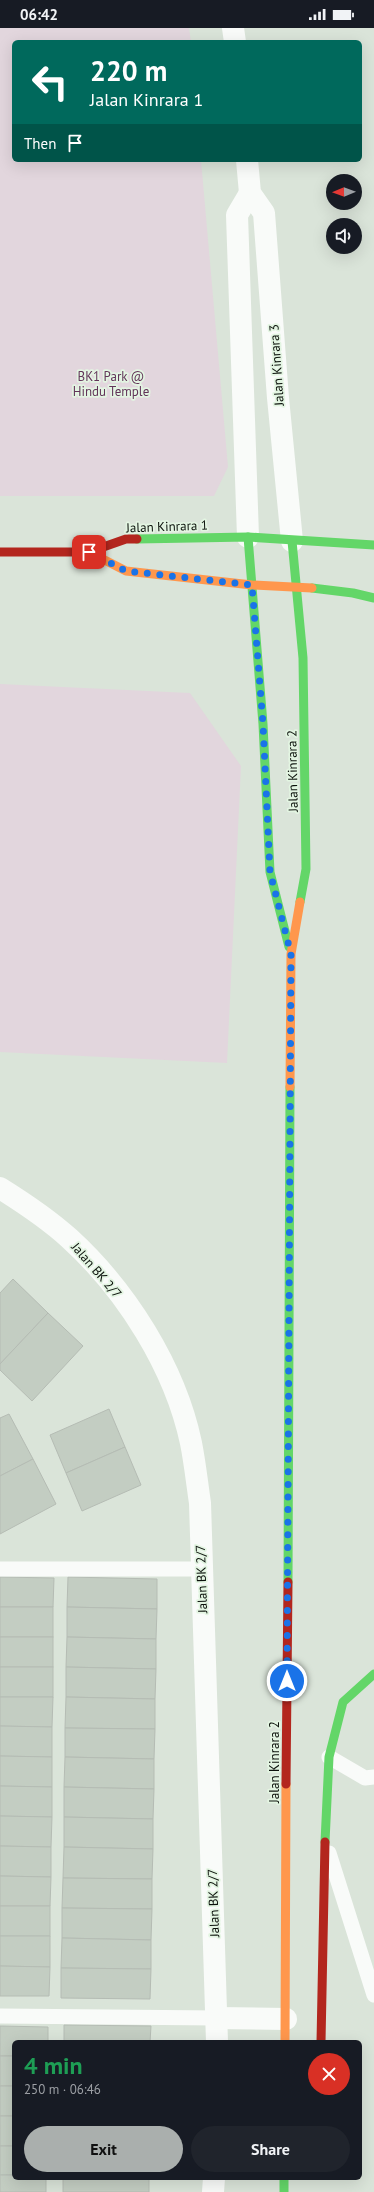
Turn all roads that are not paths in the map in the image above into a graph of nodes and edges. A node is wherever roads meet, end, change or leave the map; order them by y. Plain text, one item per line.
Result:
1 (233, 28) edge
2 (235, 40) edge
3 (247, 162) edge
4 (250, 193) junction
5 (248, 537) junction
6 (292, 541) junction
7 (374, 545) edge
8 (0, 552) edge
9 (89, 552) junction
10 (252, 585) junction
11 (296, 586) junction
12 (374, 598) edge
13 (291, 954) junction
14 (0, 1188) edge
15 (200, 1568) junction
16 (0, 1569) edge
17 (374, 1674) edge
18 (329, 1757) junction
19 (374, 1777) edge
20 (325, 1839) junction
21 (374, 1995) edge
22 (0, 2016) edge
23 (217, 2018) junction
24 (286, 2019) junction
25 (217, 2040) edge
26 (285, 2040) edge
27 (321, 2040) edge
28 (214, 2180) edge
29 (284, 2180) edge
30 (213, 2192) edge
31 (284, 2192) edge

1 - 2 street
3 - 4 street, Jalan Kinrara 3
4 - 5 street
4 - 6 street, Jalan Kinrara 3
5 - 6 main road, Jalan Kinrara 1
5 - 9 main road, Jalan Kinrara 1
5 - 10 main road, Jalan Kinrara 2
6 - 7 main road, Jalan Kinrara 1
6 - 11 main road, Jalan Kinrara 2
8 - 9 main road, Jalan Kinrara 1
9 - 10 main road, Jalan Kinrara 1
10 - 11 main road, Jalan Kinrara 1
10 - 13 main road, Jalan Kinrara 2
11 - 12 main road, Jalan Kinrara 1
11 - 13 main road, Jalan Kinrara 2
13 - 24 main road, Jalan Kinrara 2
14 - 15 street, Jalan BK 2/7
15 - 16 lane
15 - 23 street, Jalan BK 2/7
17 - 18 main road
18 - 19 lane
18 - 20 main road
20 - 21 lane
20 - 27 main road
22 - 23 lane
23 - 24 street
23 - 25 street, Jalan BK 2/7
24 - 26 main road, Jalan Kinrara 2
28 - 30 street
29 - 31 main road

